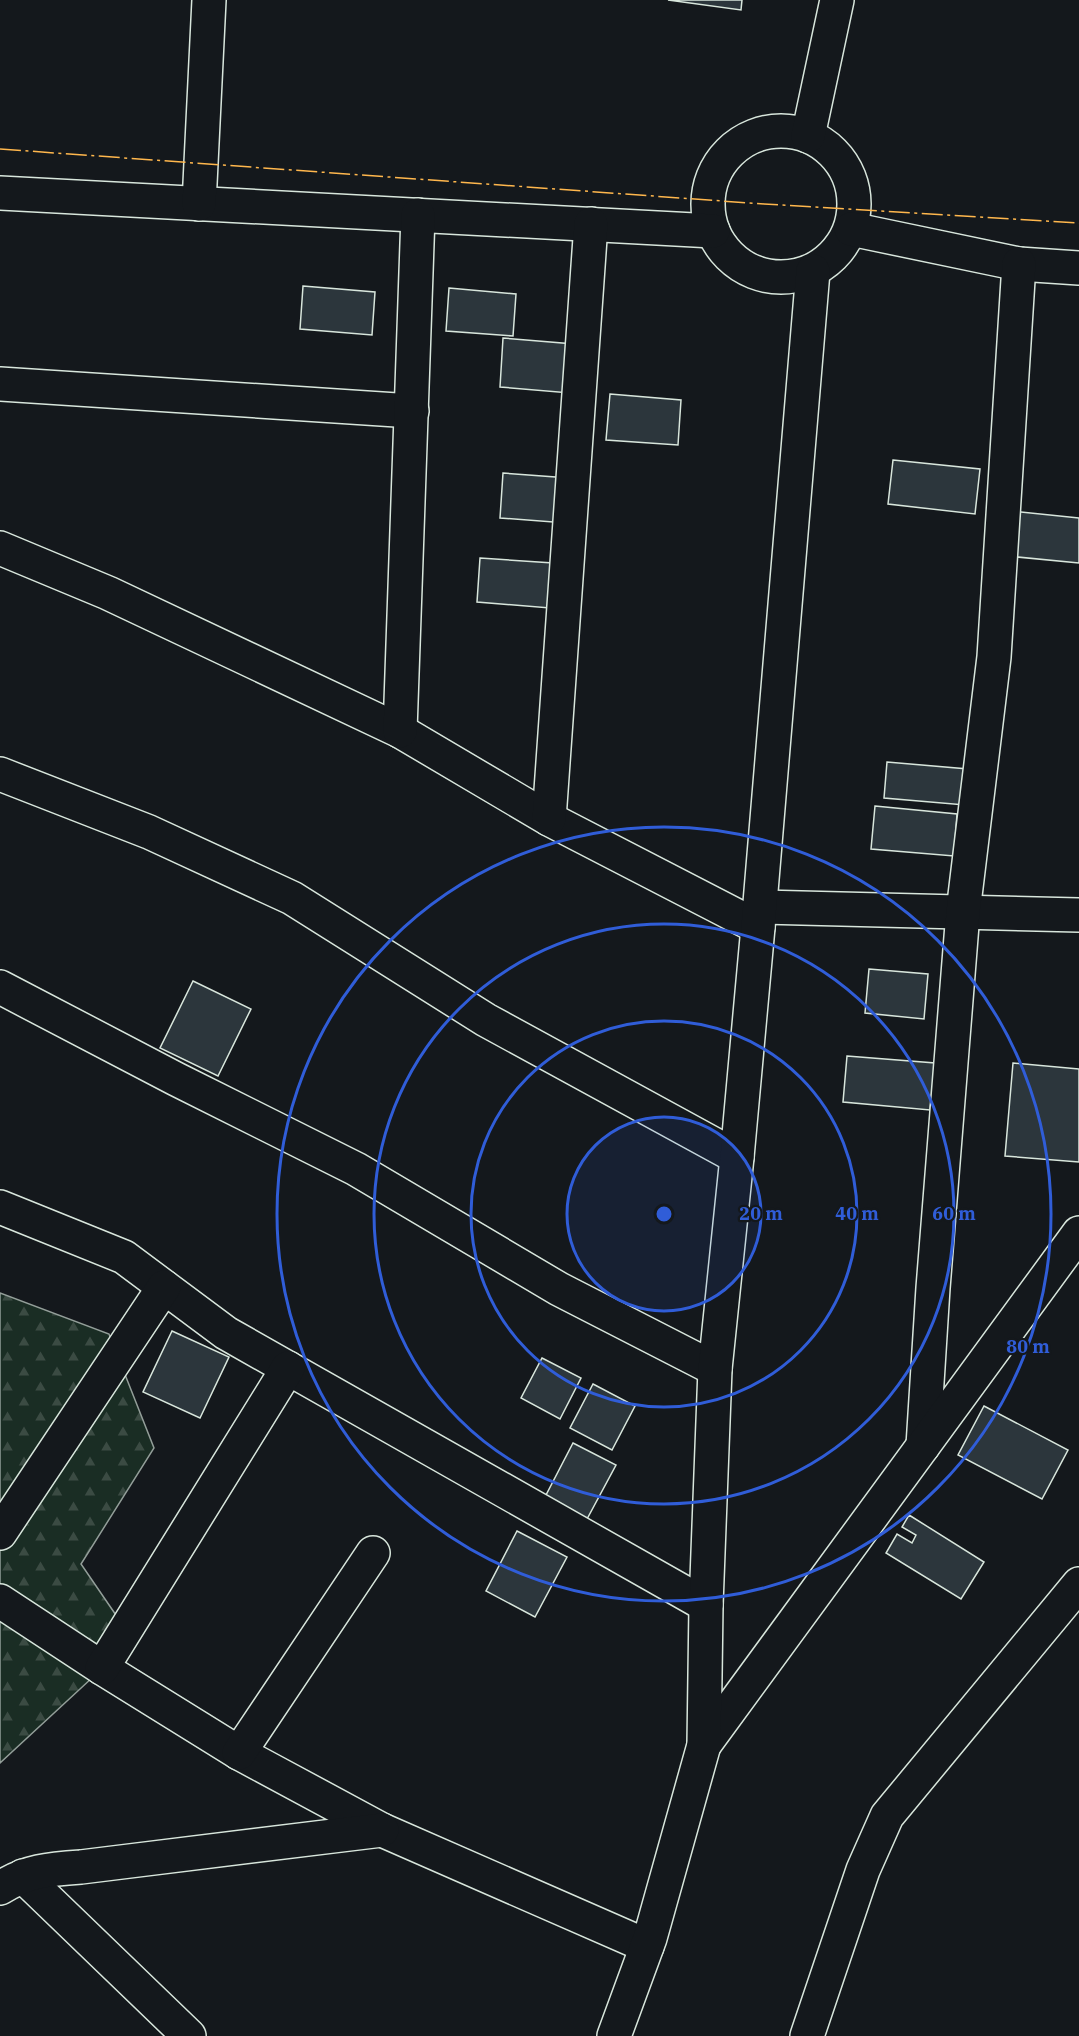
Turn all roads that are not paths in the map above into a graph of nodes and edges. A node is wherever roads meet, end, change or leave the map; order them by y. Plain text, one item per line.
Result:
1 (209, 0) edge
2 (837, 0) edge
3 (808, 136) junction
4 (0, 193) edge
5 (199, 204) junction
6 (418, 215) junction
7 (591, 224) junction
8 (851, 229) junction
9 (713, 231) junction
10 (1019, 264) junction
11 (1079, 268) edge
12 (813, 271) junction
13 (0, 384) edge
14 (412, 411) junction
15 (0, 548) edge
16 (400, 731) junction
17 (0, 774) edge
18 (549, 819) junction
19 (963, 912) junction
20 (1079, 915) edge
21 (759, 917) junction
22 (0, 987) edge
23 (737, 1157) junction
24 (0, 1207) edge
25 (1079, 1233) edge
26 (164, 1287) junction
27 (288, 1368) junction
28 (715, 1369) junction
29 (923, 1446) junction
30 (0, 1533) edge
31 (373, 1553) dead end
32 (1079, 1584) edge
33 (0, 1601) edge
34 (706, 1605) junction
35 (102, 1668) junction
36 (704, 1745) junction
37 (239, 1753) junction
38 (382, 1830) junction
39 (12, 1882) edge
40 (647, 1946) junction
41 (189, 2036) edge
42 (614, 2036) edge
43 (807, 2036) edge

1 - 5 street
2 - 3 street
3 - 8 street
3 - 9 street
4 - 5 street
5 - 6 street
6 - 7 street
6 - 14 street
7 - 9 street
7 - 18 street
8 - 10 street
8 - 12 street
9 - 12 street
10 - 11 street
10 - 19 street
12 - 21 street
13 - 14 street
14 - 16 street
15 - 16 street
16 - 18 street
17 - 23 street
18 - 21 street
19 - 20 street
19 - 21 street
19 - 29 street
21 - 23 street
22 - 28 street
23 - 28 street
24 - 26 street
25 - 29 street
26 - 27 street
26 - 30 street
27 - 34 street
27 - 35 street
28 - 34 street
29 - 36 street
31 - 37 street
32 - 43 street
33 - 35 street
34 - 36 street
35 - 37 street
36 - 40 street
37 - 38 street
38 - 39 street
38 - 40 street
39 - 41 street
40 - 42 street

